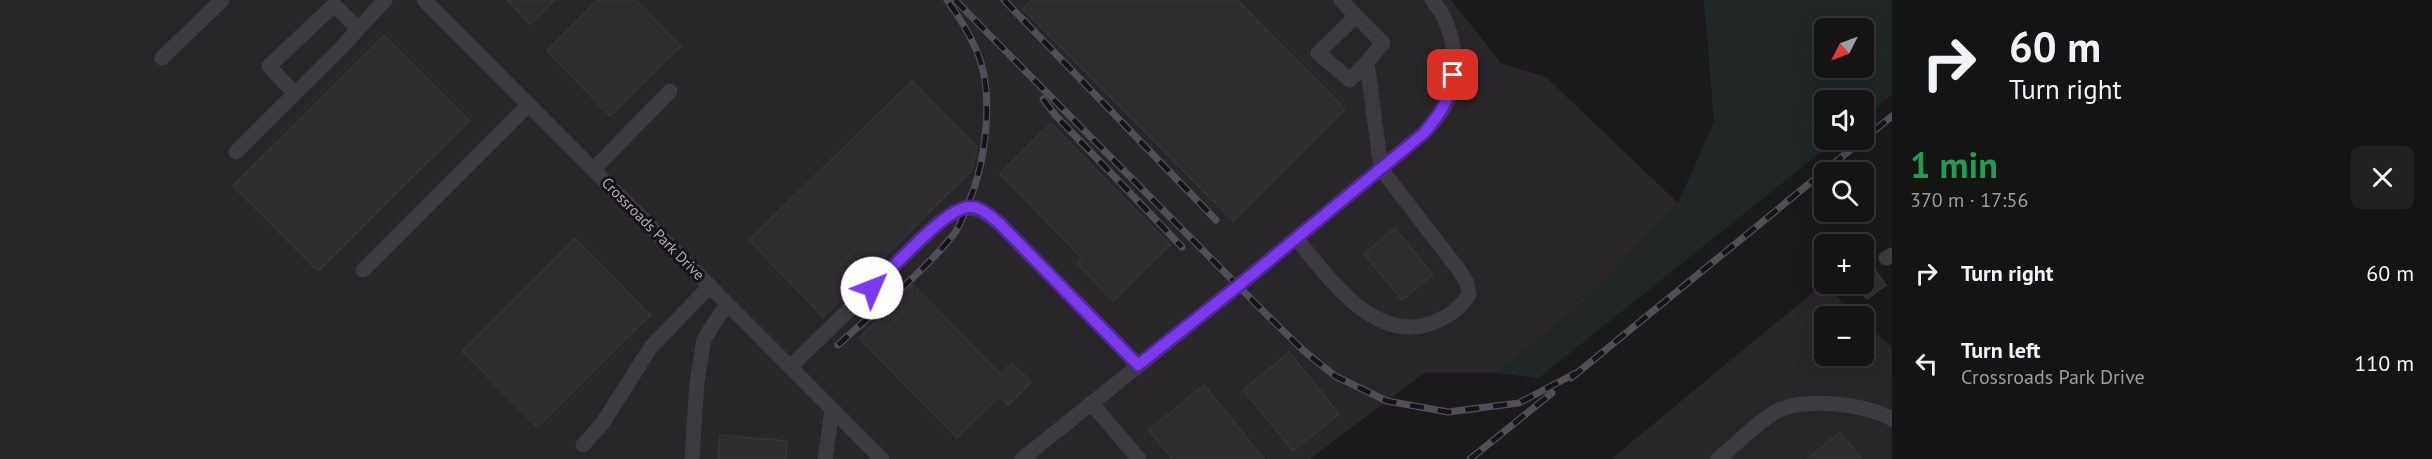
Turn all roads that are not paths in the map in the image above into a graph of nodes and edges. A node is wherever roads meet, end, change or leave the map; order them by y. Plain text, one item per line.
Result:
1 (222, 0) edge
2 (385, 0) edge
3 (424, 0) edge
4 (1341, 0) edge
5 (1432, 0) edge
6 (1356, 16) junction
7 (358, 29) junction
8 (162, 58) dead end
9 (1367, 63) junction
10 (670, 91) dead end
11 (295, 94) junction
12 (529, 104) junction
13 (236, 152) dead end
14 (594, 169) junction
15 (1381, 169) junction
16 (1296, 238) junction
17 (363, 270) dead end
18 (710, 286) junction
19 (727, 304) junction
20 (1138, 365) junction
21 (790, 368) junction
22 (1091, 403) junction
23 (832, 410) junction
24 (1892, 419) edge
25 (583, 445) dead end
26 (692, 459) edge
27 (825, 459) edge
28 (882, 459) edge
29 (1022, 459) edge
30 (1139, 459) edge
31 (1718, 459) edge

1 - 8 street
2 - 7 street
3 - 12 street, Crossroads Park Drive
4 - 6 street
5 - 15 street
6 - 9 street
6 - 9 street
7 - 11 street
7 - 11 street
9 - 15 street
10 - 14 street
11 - 13 street
12 - 14 street, Crossroads Park Drive
12 - 17 street
14 - 18 street, Crossroads Park Drive
15 - 16 street
15 - 16 street
16 - 20 street
18 - 19 street, Crossroads Park Drive
18 - 25 street
19 - 21 street, Crossroads Park Drive
19 - 26 street
20 - 21 street
20 - 22 street
21 - 23 street, Crossroads Park Drive
22 - 29 street
22 - 30 street
23 - 27 street
23 - 28 street, Crossroads Park Drive
24 - 31 street

